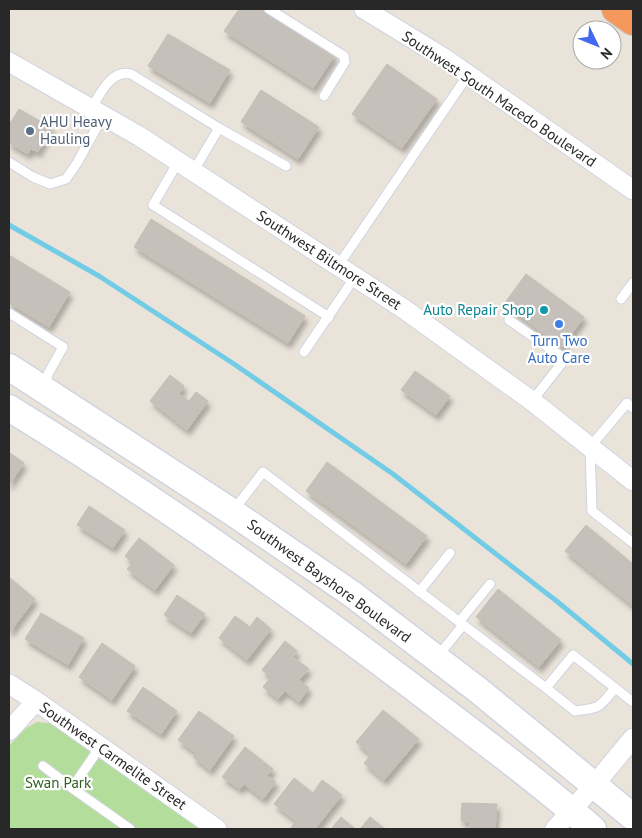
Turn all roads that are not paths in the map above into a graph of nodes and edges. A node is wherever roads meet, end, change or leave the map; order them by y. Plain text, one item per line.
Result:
1 (269, 9) edge
2 (364, 9) edge
3 (616, 9) edge
4 (633, 21) edge
5 (9, 62) edge
6 (468, 75) junction
7 (324, 96) dead end
8 (97, 112) junction
9 (219, 128) junction
10 (9, 162) edge
11 (286, 166) dead end
12 (186, 167) junction
13 (633, 190) edge
14 (338, 266) junction
15 (355, 277) junction
16 (633, 283) edge
17 (621, 298) dead end
18 (9, 313) edge
19 (329, 317) junction
20 (509, 320) dead end
21 (304, 352) dead end
22 (9, 367) edge
23 (9, 380) edge
24 (45, 389) junction
25 (532, 401) junction
26 (9, 408) edge
27 (633, 408) edge
28 (590, 447) junction
29 (73, 448) junction
30 (633, 481) edge
31 (232, 512) junction
32 (633, 543) edge
33 (450, 553) dead end
34 (234, 556) junction
35 (490, 584) dead end
36 (419, 592) junction
37 (461, 624) junction
38 (398, 630) junction
39 (436, 658) junction
40 (9, 684) edge
41 (546, 688) junction
42 (615, 688) junction
43 (36, 701) junction
44 (633, 702) edge
45 (9, 731) edge
46 (632, 741) edge
47 (100, 747) junction
48 (43, 766) dead end
49 (595, 784) junction
50 (72, 788) junction
51 (633, 817) edge
52 (563, 820) edge
53 (130, 829) edge
54 (217, 829) edge
55 (592, 829) edge

1 - 7 lane
2 - 6 street, Southwest South Macedo Boulevard
3 - 4 highway
5 - 8 street, Southwest Biltmore Street
6 - 13 street, Southwest South Macedo Boulevard
6 - 14 lane
8 - 9 lane
8 - 10 lane
8 - 12 street, Southwest Biltmore Street
9 - 11 lane
9 - 12 lane
12 - 14 street, Southwest Biltmore Street
12 - 19 lane
14 - 15 street, Southwest Biltmore Street
15 - 19 lane
15 - 25 street, Southwest Biltmore Street
16 - 17 lane
18 - 24 lane
19 - 21 lane
20 - 25 lane
22 - 24 main road, Southwest Bayshore Boulevard
23 - 24 main road
24 - 31 main road, Southwest Bayshore Boulevard
25 - 28 street, Southwest Biltmore Street
26 - 29 main road
27 - 28 lane
28 - 30 street, Southwest Biltmore Street
28 - 32 lane
29 - 31 main road
29 - 34 main road
31 - 36 lane
31 - 38 main road, Southwest Bayshore Boulevard
33 - 36 lane
34 - 38 main road
34 - 52 main road
35 - 37 lane
36 - 37 lane
37 - 39 lane
37 - 41 lane
38 - 39 main road, Southwest Bayshore Boulevard
39 - 49 main road, Southwest Bayshore Boulevard
40 - 43 street, Southwest Carmelite Street
41 - 42 lane
41 - 42 lane
42 - 44 lane
43 - 45 street
43 - 47 street, Southwest Carmelite Street
46 - 49 street
47 - 50 lane
47 - 54 street, Southwest Carmelite Street
48 - 50 lane
49 - 51 main road, Southwest Bayshore Boulevard
49 - 52 street
50 - 53 lane
52 - 55 main road

